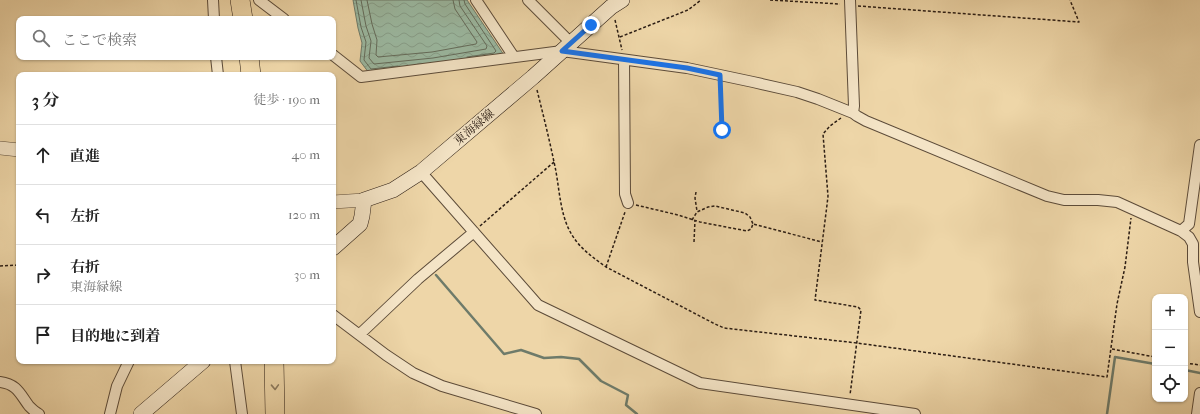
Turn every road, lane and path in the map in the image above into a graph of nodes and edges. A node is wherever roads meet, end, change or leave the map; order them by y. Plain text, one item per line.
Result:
1 (213, 0) edge
2 (227, 0) edge
3 (240, 0) edge
4 (259, 0) edge
5 (476, 0) edge
6 (528, 0) edge
7 (701, 0) edge
8 (770, 0) edge
9 (1070, 0) edge
10 (614, 2) edge
11 (850, 3) edge
12 (214, 16) edge
13 (230, 16) edge
14 (243, 16) edge
15 (280, 16) edge
16 (620, 37) junction
17 (566, 47) junction
18 (336, 57) edge
19 (514, 57) junction
20 (216, 60) edge
21 (235, 60) edge
22 (249, 60) edge
23 (623, 60) junction
24 (218, 72) edge
25 (237, 72) edge
26 (251, 72) edge
27 (720, 75) junction
28 (533, 77) junction
29 (852, 113) junction
30 (722, 130) dead end
31 (1200, 145) edge
32 (0, 148) edge
33 (16, 150) edge
34 (554, 162) junction
35 (421, 172) junction
36 (696, 192) dead end
37 (364, 200) junction
38 (336, 202) edge
39 (628, 203) junction
40 (1132, 209) junction
41 (698, 211) junction
42 (692, 220) junction
43 (695, 220) junction
44 (753, 224) junction
45 (1181, 231) junction
46 (474, 232) junction
47 (694, 242) dead end
48 (822, 242) junction
49 (336, 245) edge
50 (16, 265) edge
51 (0, 266) edge
52 (606, 267) junction
53 (1200, 312) edge
54 (336, 317) edge
55 (360, 334) junction
56 (857, 343) junction
57 (1111, 348) junction
58 (1152, 356) edge
59 (1188, 363) edge
60 (128, 364) edge
61 (199, 364) edge
62 (235, 364) edge
63 (260, 364) edge
64 (274, 364) edge
65 (1200, 365) edge
66 (0, 382) edge
67 (1200, 393) edge
68 (848, 409) edge
69 (39, 414) edge
70 (110, 414) edge
71 (140, 414) edge
72 (242, 414) edge
73 (262, 414) edge
74 (275, 414) edge
75 (536, 414) edge
76 (915, 414) edge
77 (1197, 414) edge

1 - 12 street
2 - 13 highway
3 - 14 highway
4 - 15 street
5 - 19 street
6 - 17 street
7 - 16 path
8 - 11 path
9 - 11 path
10 - 16 path
10 - 17 main road, 東海緑線
11 - 29 street
16 - 23 path
17 - 19 street
17 - 23 street
17 - 28 main road, 東海緑線
18 - 19 street
20 - 24 street
21 - 25 highway
22 - 26 highway
23 - 27 street
23 - 39 street
27 - 29 street
27 - 30 path
28 - 34 path
28 - 35 main road, 東海緑線
29 - 40 street
29 - 48 path
31 - 45 street
32 - 33 street
34 - 46 path
34 - 52 path
35 - 37 main road, 東海緑線
35 - 46 street
36 - 41 path
37 - 38 street
37 - 49 main road
39 - 42 path
39 - 52 path
40 - 45 street
40 - 57 path
41 - 42 path
41 - 44 path
42 - 43 path
43 - 44 path
43 - 47 path
44 - 48 path
45 - 53 street
46 - 55 street
46 - 68 street
48 - 56 path
50 - 51 path
52 - 56 path
54 - 55 street
55 - 75 street
56 - 57 path
56 - 68 path
57 - 58 path
59 - 65 path
60 - 70 street
61 - 71 main road
62 - 72 street
63 - 73 highway
64 -> 74 highway
66 - 69 street
67 - 77 street
68 - 76 street

